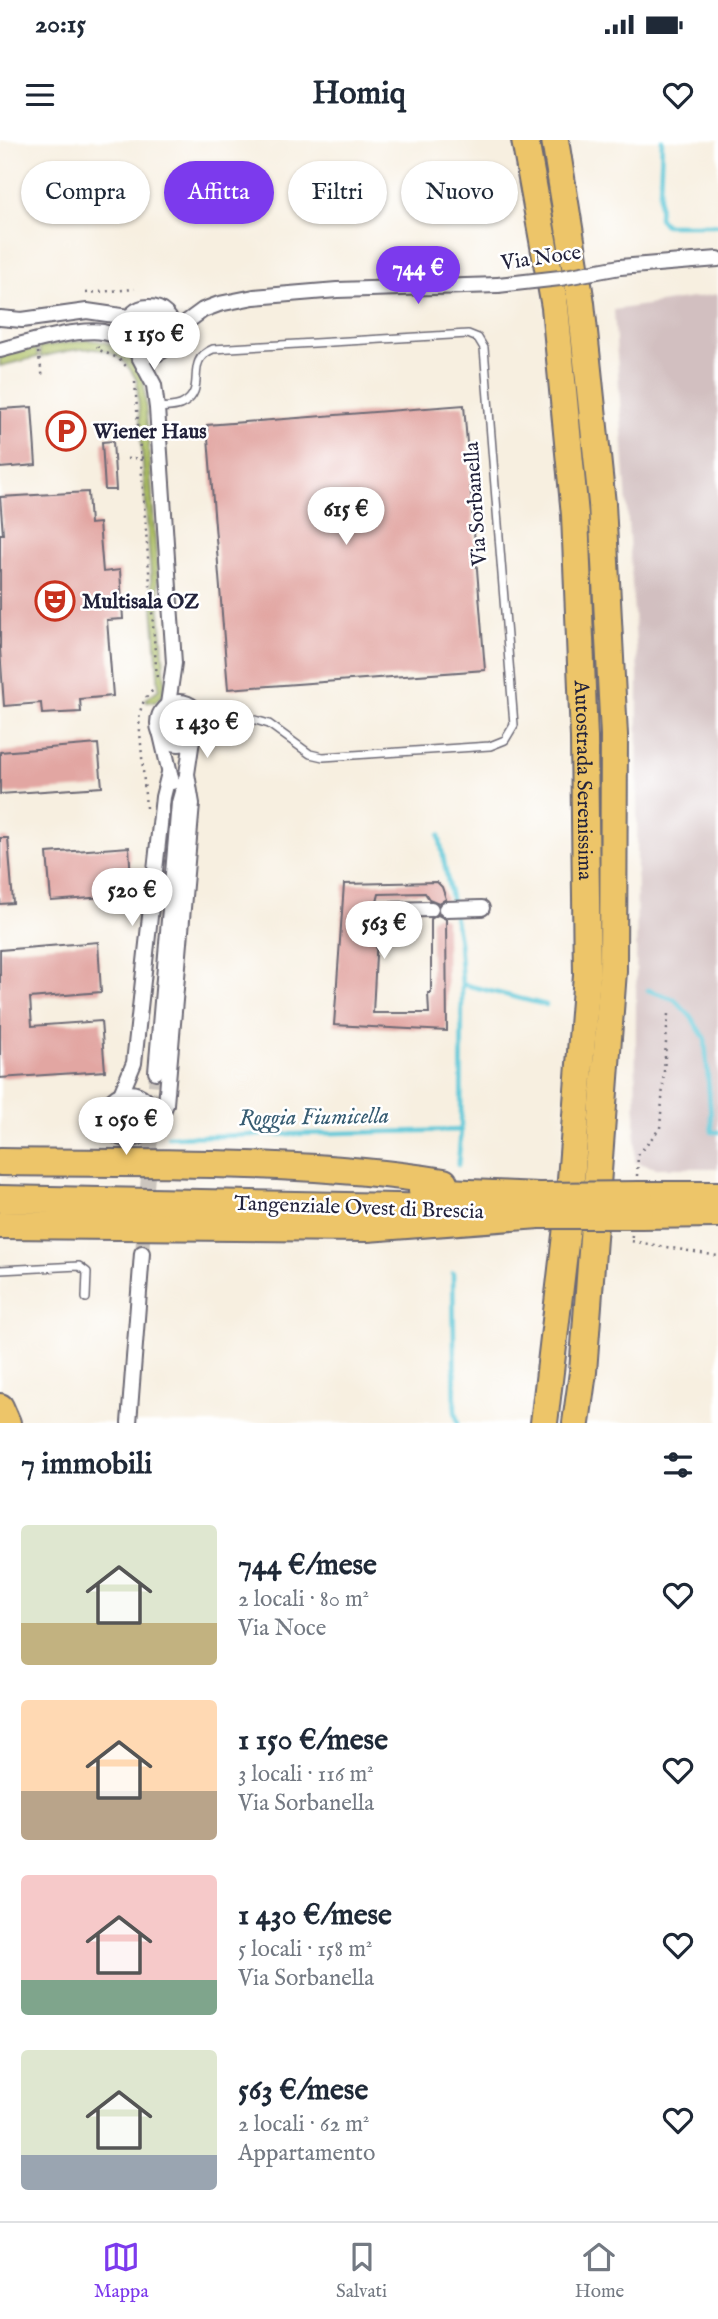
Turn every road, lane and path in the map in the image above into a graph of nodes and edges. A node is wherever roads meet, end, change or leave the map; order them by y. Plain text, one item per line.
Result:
1 (525, 140) edge
2 (555, 140) edge
3 (718, 260) edge
4 (135, 289) dead end
5 (86, 293) dead end
6 (203, 310) junction
7 (167, 314) junction
8 (128, 317) junction
9 (0, 318) edge
10 (173, 332) junction
11 (125, 338) junction
12 (97, 349) dead end
13 (166, 349) junction
14 (0, 350) edge
15 (137, 353) junction
16 (132, 373) dead end
17 (135, 380) dead end
18 (154, 385) junction
19 (157, 408) junction
20 (174, 663) junction
21 (168, 704) junction
22 (191, 705) junction
23 (230, 720) junction
24 (162, 735) junction
25 (195, 737) junction
26 (169, 773) junction
27 (187, 774) junction
28 (179, 803) junction
29 (146, 805) dead end
30 (482, 908) dead end
31 (385, 910) dead end
32 (668, 1014) dead end
33 (156, 1072) tunnel mouth
34 (121, 1094) junction
35 (150, 1126) junction
36 (0, 1162) edge
37 (0, 1183) edge
38 (718, 1195) edge
39 (0, 1199) edge
40 (533, 1202) junction
41 (637, 1205) junction
42 (718, 1214) edge
43 (0, 1225) edge
44 (218, 1226) junction
45 (0, 1235) edge
46 (142, 1253) tunnel mouth
47 (718, 1256) edge
48 (0, 1270) edge
49 (86, 1298) dead end
50 (0, 1407) edge
51 (6, 1423) edge
52 (129, 1423) edge
53 (544, 1423) edge
54 (576, 1423) edge

1 - 53 highway, Autostrada Serenissima
2 - 54 highway, Autostrada Serenissima
3 - 6 street, Via Noce, bridge
4 - 5 path
6 - 7 street, Via Noce
6 - 10 street, Via Noce
7 - 8 street, Via Noce
7 - 10 street
8 - 9 street, Via Noce
8 - 11 street
10 - 13 street
11 - 14 street
11 - 15 street
12 - 16 path
13 - 15 street
13 - 18 street
15 - 18 street
17 - 29 path
18 - 19 street
19 - 20 street
19 - 23 lane, Via Sorbanella
20 - 21 street
20 - 22 street
21 - 22 street
21 - 24 street
22 - 23 lane, Via Sorbanella
22 - 25 street
23 - 25 lane, Via Sorbanella
24 - 25 street
24 - 26 street
25 - 27 street
26 - 28 street
26 - 34 street
27 - 28 street
27 - 35 street
28 - 33 street
30 - 31 street
32 - 41 path
34 - 35 street
34 - 35 street
36 - 40 highway
37 - 40 highway, Tangenziale Ovest di Brescia
38 - 41 highway, Tangenziale Ovest di Brescia
39 - 40 highway, Tangenziale Ovest di Brescia
40 - 41 highway, Tangenziale Ovest di Brescia, bridge
40 - 44 highway
41 - 42 highway, Tangenziale Ovest di Brescia
41 - 47 path
43 - 44 highway
44 - 45 highway
46 - 52 street
48 - 49 lane
50 - 51 highway

